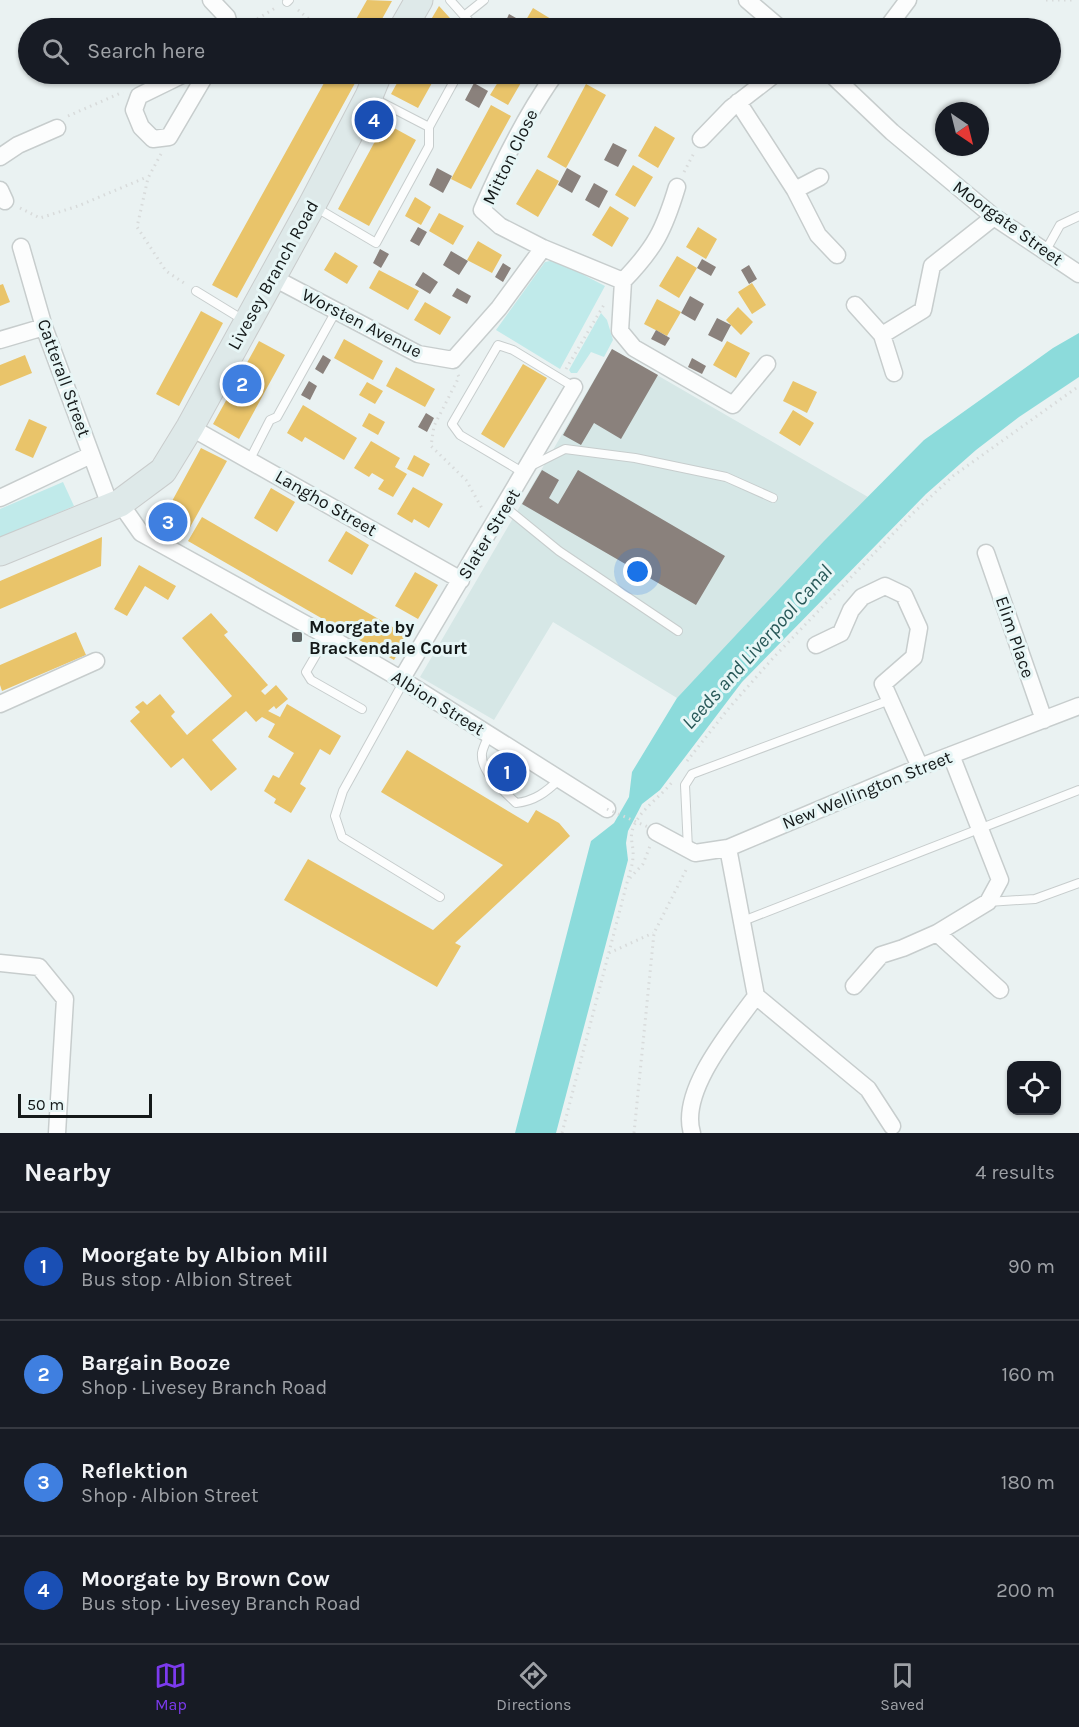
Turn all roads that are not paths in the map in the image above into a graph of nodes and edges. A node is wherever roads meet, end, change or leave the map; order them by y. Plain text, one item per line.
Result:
1 (211, 0) edge
2 (419, 0) edge
3 (450, 0) edge
4 (484, 0) edge
5 (747, 0) edge
6 (908, 0) edge
7 (464, 16) joint
8 (227, 18) edge
9 (409, 18) edge
10 (768, 18) edge
11 (894, 18) edge
12 (164, 84) edge
13 (200, 84) edge
14 (453, 84) edge
15 (548, 84) edge
16 (762, 84) edge
17 (848, 84) edge
18 (374, 85) edge
19 (738, 102) junction
20 (429, 127) junction
21 (57, 128) road end
22 (701, 139) road end
23 (0, 157) edge
24 (820, 177) dead end
25 (677, 187) road end
26 (795, 190) junction
27 (312, 205) junction
28 (1079, 216) edge
29 (994, 217) junction
30 (21, 247) dead end
31 (543, 248) junction
32 (1046, 252) junction
33 (837, 255) dead end
34 (1079, 274) edge
35 (272, 277) junction
36 (623, 281) junction
37 (196, 291) road end
38 (855, 305) dead end
39 (336, 311) junction
40 (248, 322) junction
41 (44, 327) junction
42 (882, 335) junction
43 (0, 340) edge
44 (767, 364) dead end
45 (894, 373) dead end
46 (574, 387) joint
47 (190, 427) junction
48 (91, 454) junction
49 (250, 459) junction
50 (526, 470) junction
51 (0, 498) edge
52 (772, 498) dead end
53 (115, 505) junction
54 (505, 507) junction
55 (0, 552) edge
56 (986, 554) dead end
57 (461, 580) junction
58 (678, 631) dead end
59 (327, 636) junction
60 (816, 645) dead end
61 (96, 662) dead end
62 (403, 681) junction
63 (890, 699) junction
64 (0, 704) edge
65 (1079, 706) edge
66 (362, 709) dead end
67 (1044, 720) junction
68 (489, 735) junction
69 (951, 755) junction
70 (920, 767) junction
71 (560, 779) junction
72 (1079, 790) edge
73 (607, 809) road end
74 (980, 829) junction
75 (652, 832) road end
76 (728, 848) junction
77 (691, 851) junction
78 (1079, 883) edge
79 (440, 897) dead end
80 (988, 902) junction
81 (743, 921) junction
82 (937, 933) junction
83 (0, 963) edge
84 (854, 986) dead end
85 (1000, 990) dead end
86 (756, 996) junction
87 (892, 1126) dead end
88 (57, 1133) edge
89 (692, 1133) edge

1 - 8 street
2 - 9 main road
3 - 7 lane
4 - 7 lane
5 - 10 street
6 - 11 street
12 - 13 street
14 - 20 lane
15 - 31 street, Mitton Close
16 - 19 street
17 - 29 street, Moorgate Street
18 - 20 lane
18 - 27 main road, Livesey Branch Road
19 - 22 street
19 - 26 street
20 - 27 lane
21 - 23 street
24 - 26 street
25 - 36 street
26 - 33 street
27 - 35 main road, Livesey Branch Road
28 - 32 lane
29 - 32 street, Moorgate Street
29 - 42 street
30 - 41 street, Catterall Street
31 - 36 street
31 - 39 street, Worsten Avenue
32 - 34 street, Moorgate Street
35 - 39 street, Worsten Avenue
35 - 40 main road, Livesey Branch Road
36 - 44 street
37 - 40 lane
38 - 42 street
39 - 49 lane
40 - 47 main road, Livesey Branch Road
41 - 43 street
41 - 48 street, Catterall Street
42 - 45 street
46 - 50 street, Slater Street
46 - 50 lane
47 - 49 street, Langho Street
47 - 53 main road, Livesey Branch Road
48 - 51 street
48 - 53 street, Catterall Street
49 - 57 street, Langho Street
50 - 52 lane
50 - 54 street, Slater Street
53 - 55 main road, Livesey Branch Road
53 - 59 street, Albion Street
54 - 57 street, Slater Street
54 - 58 lane
56 - 67 street, Elim Place
57 - 62 street, Slater Street
59 - 62 street, Albion Street
59 - 66 lane
60 - 63 street
61 - 64 street
62 - 68 street, Albion Street
62 - 79 lane
63 - 70 street
63 - 77 lane
65 - 67 street, New Wellington Street
67 - 69 street, New Wellington Street
68 - 71 street, Albion Street
68 - 71 lane
69 - 70 street, New Wellington Street
69 - 74 street
70 - 76 street, New Wellington Street
71 - 73 street, Albion Street
72 - 74 lane
74 - 80 street
74 - 81 lane
75 - 77 street
76 - 77 street, New Wellington Street
76 - 81 street
78 - 80 lane
80 - 82 street
81 - 86 street
82 - 84 street
82 - 85 street
83 - 88 street
86 - 87 street
86 - 89 street

